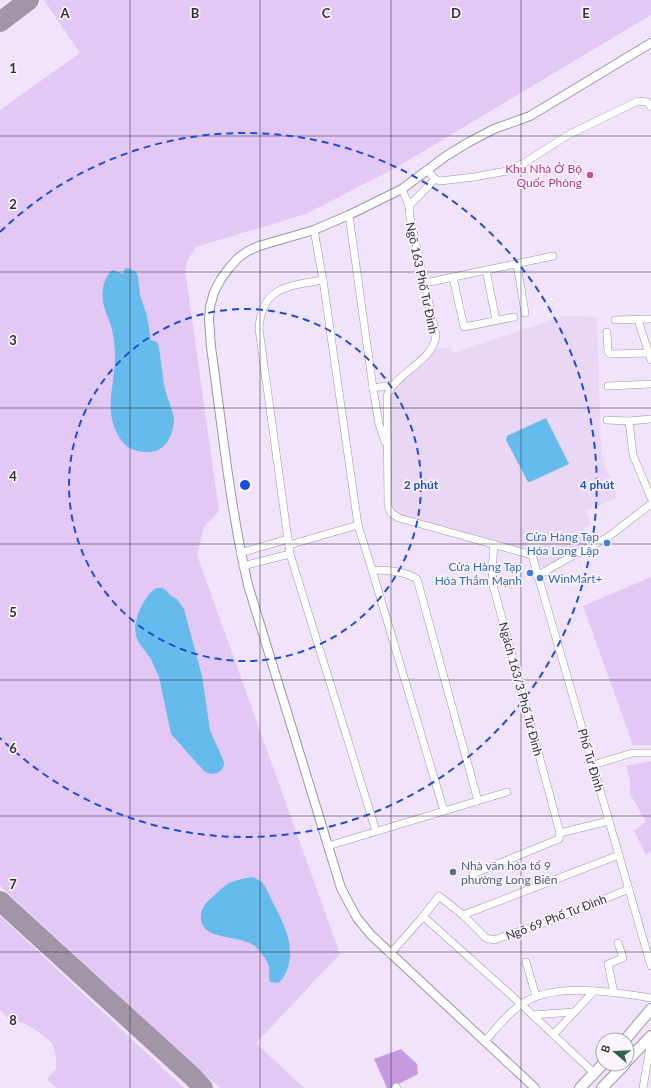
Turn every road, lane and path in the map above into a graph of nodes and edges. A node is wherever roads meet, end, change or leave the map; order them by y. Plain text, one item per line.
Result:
1 (651, 43) edge
2 (651, 107) edge
3 (427, 170) junction
4 (435, 179) junction
5 (402, 189) junction
6 (409, 206) junction
7 (349, 215) junction
8 (314, 230) junction
9 (553, 256) dead end
10 (516, 264) junction
11 (486, 270) junction
12 (453, 277) junction
13 (323, 280) junction
14 (424, 283) junction
15 (525, 313) dead end
16 (514, 317) dead end
17 (651, 319) edge
18 (496, 320) junction
19 (615, 320) dead end
20 (638, 320) junction
21 (607, 332) dead end
22 (650, 356) edge
23 (651, 384) edge
24 (393, 385) junction
25 (608, 386) dead end
26 (373, 388) junction
27 (651, 419) edge
28 (607, 420) dead end
29 (629, 421) junction
30 (387, 449) junction
31 (651, 498) edge
32 (651, 504) edge
33 (358, 525) junction
34 (288, 542) junction
35 (494, 544) junction
36 (240, 553) junction
37 (290, 554) junction
38 (532, 555) joint
39 (243, 566) junction
40 (372, 570) junction
41 (538, 576) junction
42 (651, 752) edge
43 (592, 765) junction
44 (507, 792) dead end
45 (478, 801) junction
46 (444, 811) junction
47 (609, 821) junction
48 (376, 831) junction
49 (560, 833) junction
50 (328, 846) junction
51 (619, 855) junction
52 (473, 874) dead end
53 (629, 889) junction
54 (463, 915) junction
55 (421, 919) junction
56 (618, 943) dead end
57 (390, 954) junction
58 (526, 962) dead end
59 (651, 966) edge
60 (594, 991) junction
61 (614, 993) junction
62 (536, 996) junction
63 (651, 998) edge
64 (521, 1004) junction
65 (651, 1009) edge
66 (574, 1012) junction
67 (533, 1015) junction
68 (632, 1032) edge
69 (554, 1034) junction
70 (651, 1036) edge
71 (485, 1041) junction
72 (651, 1041) edge
73 (635, 1053) edge
74 (650, 1055) edge
75 (617, 1072) edge
76 (594, 1073) joint
77 (535, 1088) edge
78 (580, 1088) edge
79 (602, 1088) edge
80 (643, 1088) edge

1 - 3 street
2 - 4 street
3 - 4 street
3 - 5 street
4 - 6 street
5 - 6 street, Ngõ 163 Phố Tư Đình
5 - 7 street
6 - 14 street, Ngõ 163 Phố Tư Đình
7 - 8 street
7 - 26 street
8 - 13 street
8 - 36 street
9 - 10 street
10 - 11 street
10 - 15 street
11 - 12 street
11 - 18 street
12 - 14 street
12 - 18 street
13 - 33 street
13 - 34 street
14 - 24 street, Ngõ 163 Phố Tư Đình
16 - 18 street
17 - 20 street
19 - 20 street
20 - 22 street
21 - 22 street
23 - 25 street
24 - 26 street
24 - 30 street, Ngõ 163 Phố Tư Đình
26 - 30 street
27 - 29 street
28 - 29 street
29 - 31 street
30 - 35 street, Ngõ 163 Phố Tư Đình
32 - 41 street
33 - 34 street
33 - 40 street
34 - 36 street
34 - 37 street
35 - 38 street, Ngõ 163 Phố Tư Đình
35 - 49 street, Ngách 163/3 Phố Tư Đình
36 - 39 street
37 - 39 street
37 - 48 street
38 - 41 street, Phố Tư Đình
39 - 50 street
40 - 45 street
40 - 46 street
41 - 43 street, Phố Tư Đình
42 - 43 street
43 - 47 street, Phố Tư Đình
44 - 45 street
45 - 46 street
46 - 48 street
47 - 49 street
47 - 51 street, Phố Tư Đình
48 - 50 street
49 - 52 street
50 - 57 street
51 - 53 street, Phố Tư Đình
51 - 54 street
53 - 54 street, Ngõ 69 Phố Tư Đình
53 - 59 street, Phố Tư Đình
54 - 55 street
55 - 57 street
55 - 64 street
56 - 61 street
57 - 71 street
58 - 62 street
60 - 61 street
60 - 62 street
60 - 66 street
61 - 63 street
62 - 64 street
64 - 67 street
64 - 71 street
65 - 68 main road
66 - 67 street
66 - 69 street
67 - 69 street
69 - 76 street
70 - 73 main road
71 - 77 street
72 - 74 street
74 - 80 street
75 - 79 main road
76 - 78 main road

